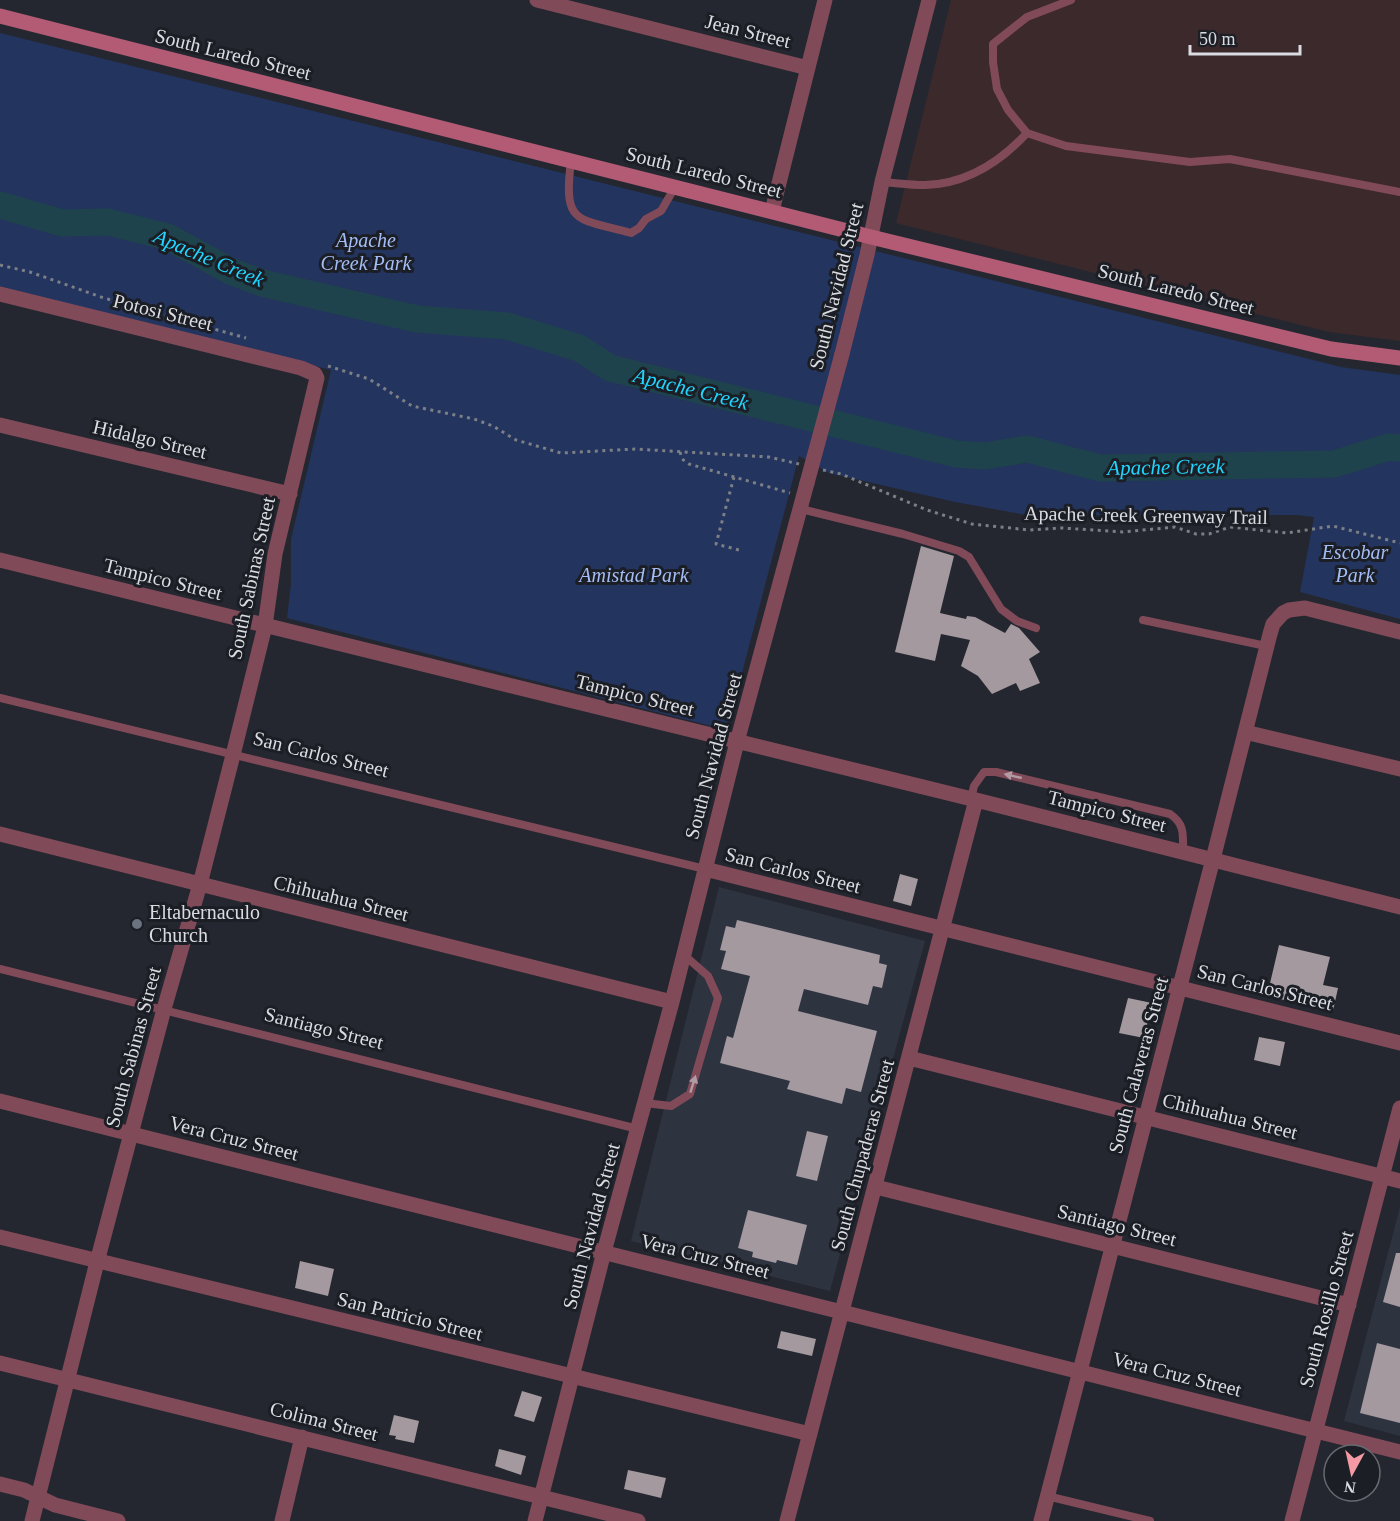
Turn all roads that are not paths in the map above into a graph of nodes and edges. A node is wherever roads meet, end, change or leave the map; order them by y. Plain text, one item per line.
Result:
1 (537, 0) edge
2 (825, 0) edge
3 (929, 0) edge
4 (1071, 0) edge
5 (0, 16) edge
6 (808, 68) junction
7 (1027, 133) junction
8 (571, 160) junction
9 (882, 182) junction
10 (675, 187) junction
11 (1400, 192) edge
12 (772, 211) junction
13 (871, 237) junction
14 (0, 294) edge
15 (1400, 358) edge
16 (321, 370) joint
17 (0, 425) edge
18 (290, 494) junction
19 (801, 509) junction
20 (0, 560) edge
21 (1143, 620) dead end
22 (265, 626) junction
23 (1036, 628) dead end
24 (1400, 632) edge
25 (1266, 646) junction
26 (0, 698) edge
27 (1245, 732) junction
28 (737, 742) junction
29 (233, 755) junction
30 (1400, 769) edge
31 (973, 799) junction
32 (0, 834) edge
33 (1183, 852) junction
34 (1213, 859) junction
35 (705, 869) junction
36 (200, 884) junction
37 (1400, 907) edge
38 (942, 929) junction
39 (684, 955) junction
40 (0, 969) edge
41 (1180, 987) junction
42 (672, 1002) junction
43 (164, 1009) junction
44 (1400, 1043) edge
45 (909, 1058) junction
46 (0, 1101) edge
47 (645, 1103) junction
48 (1400, 1108) edge
49 (1146, 1116) junction
50 (638, 1129) junction
51 (131, 1134) junction
52 (1382, 1176) junction
53 (1400, 1180) edge
54 (876, 1187) junction
55 (0, 1237) edge
56 (1112, 1245) junction
57 (604, 1252) junction
58 (97, 1262) junction
59 (1349, 1305) junction
60 (843, 1312) junction
61 (0, 1363) edge
62 (1080, 1371) junction
63 (572, 1376) junction
64 (67, 1379) junction
65 (1316, 1431) junction
66 (810, 1434) junction
67 (302, 1437) junction
68 (1400, 1452) edge
69 (0, 1484) edge
70 (1047, 1496) junction
71 (38, 1497) junction
72 (541, 1497) junction
73 (32, 1521) edge
74 (118, 1521) edge
75 (282, 1521) edge
76 (535, 1521) edge
77 (638, 1521) edge
78 (787, 1521) edge
79 (1041, 1521) edge
80 (1150, 1521) edge
81 (1292, 1521) edge

1 - 6 street, Jean Street
2 - 6 street
3 - 9 street, South Navidad Street
4 - 7 lane
5 - 8 main road, South Laredo Street
6 - 12 street
7 - 9 lane
7 - 11 lane
8 - 10 main road, South Laredo Street
8 - 10 lane
9 - 13 street, South Navidad Street
10 - 12 main road, South Laredo Street
12 - 13 main road, South Laredo Street
13 - 15 main road, South Laredo Street
13 - 19 street, South Navidad Street, bridge
14 - 16 street, Potosi Street
16 - 18 street, South Sabinas Street
17 - 18 street, Hidalgo Street
18 - 22 street, South Sabinas Street
19 - 23 lane
19 - 28 street, South Navidad Street
20 - 22 street, Tampico Street
21 - 25 lane
22 - 28 street, Tampico Street
22 - 29 street, South Sabinas Street
24 - 25 street, South Calaveras Street
25 - 27 street, South Calaveras Street
26 - 29 lane, San Carlos Street
27 - 30 street
27 - 34 street, South Calaveras Street
28 - 31 street, Tampico Street
28 - 35 street, South Navidad Street
29 - 35 lane, San Carlos Street
29 - 36 street, South Sabinas Street
31 - 33 street, Tampico Street
33 -> 31 lane
31 - 38 street, South Chupaderas Street
32 - 36 street, Chihuahua Street
33 - 34 street, Tampico Street
34 - 37 street, Tampico Street
34 - 41 street, South Calaveras Street
35 - 38 street, San Carlos Street
35 - 39 street, South Navidad Street
36 - 42 street, Chihuahua Street
36 - 43 street, South Sabinas Street
38 - 41 street, San Carlos Street
38 - 45 street, South Chupaderas Street
39 - 42 street, South Navidad Street
47 -> 39 lane
40 - 43 lane, Santiago Street
41 - 44 street, San Carlos Street
41 - 49 street, South Calaveras Street
42 - 47 street, South Navidad Street
43 - 50 lane, Santiago Street
43 - 51 street, South Sabinas Street
45 - 49 street, Chihuahua Street
45 - 54 street, South Chupaderas Street
46 - 51 street, Vera Cruz Street
47 - 50 street, South Navidad Street
48 - 52 street, South Rosillo Street
49 - 52 street, Chihuahua Street
49 - 56 street, South Calaveras Street
50 - 57 street, South Navidad Street
51 - 57 street, Vera Cruz Street
51 - 58 street, South Sabinas Street
52 - 53 street, Chihuahua Street
52 - 59 street, South Rosillo Street
54 - 56 street, Santiago Street
54 - 60 street, South Chupaderas Street
55 - 58 street, San Patricio Street
56 - 59 street, Santiago Street
56 - 62 street, South Calaveras Street
57 - 60 street, Vera Cruz Street
57 - 63 street, South Navidad Street
58 - 63 street, San Patricio Street
58 - 64 street, South Sabinas Street
59 - 65 street, South Rosillo Street
60 - 62 street, Vera Cruz Street
60 - 66 street, South Chupaderas Street
61 - 64 street, Colima Street
62 - 65 street, Vera Cruz Street
62 - 70 street, South Calaveras Street
63 - 66 street, San Patricio Street
63 - 72 street, South Navidad Street
64 - 67 street, Colima Street
64 - 71 street, South Sabinas Street
65 - 68 street, Vera Cruz Street
65 - 81 street, South Rosillo Street
66 - 78 street, South Chupaderas Street
67 - 72 street, Colima Street
67 - 75 street
69 - 71 street
70 - 79 street, South Calaveras Street
70 - 80 lane
71 - 73 street, South Sabinas Street
71 - 74 street
72 - 76 street, South Navidad Street
72 - 77 street, Colima Street

